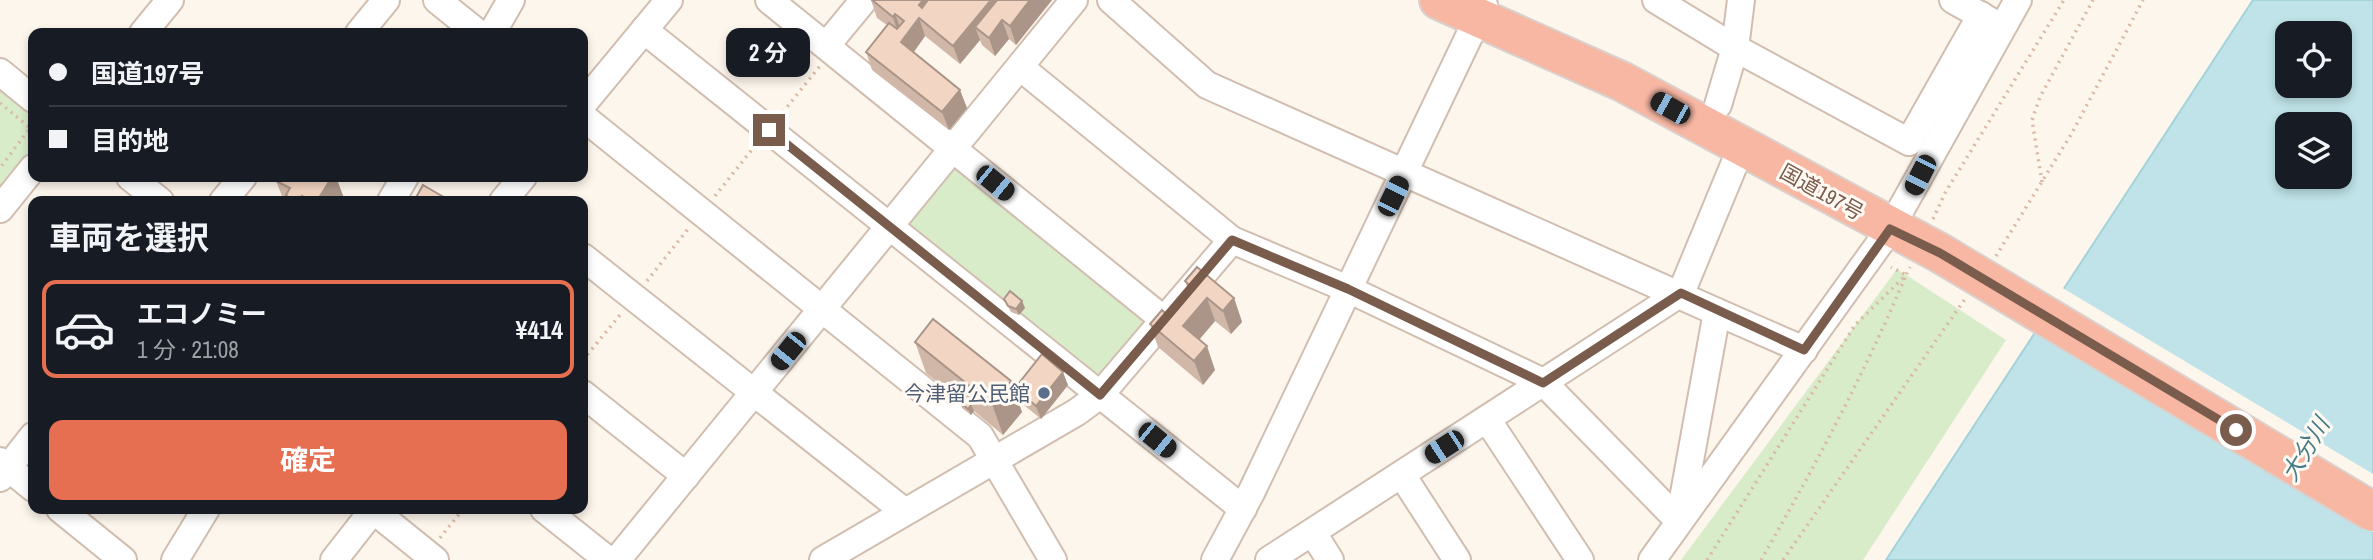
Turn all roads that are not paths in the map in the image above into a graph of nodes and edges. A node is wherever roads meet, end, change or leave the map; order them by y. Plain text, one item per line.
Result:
1 (170, 0) edge
2 (386, 0) edge
3 (437, 0) edge
4 (512, 0) edge
5 (669, 0) edge
6 (769, 0) edge
7 (864, 0) edge
8 (1074, 0) edge
9 (1111, 0) edge
10 (1439, 0) edge
11 (1656, 0) edge
12 (1741, 0) edge
13 (1953, 0) edge
14 (2018, 0) edge
15 (1489, 6) edge
16 (1992, 22) junction
17 (147, 28) edge
18 (363, 28) edge
19 (472, 28) edge
20 (495, 28) edge
21 (644, 30) junction
22 (1735, 48) junction
23 (829, 49) junction
24 (1020, 67) junction
25 (0, 72) edge
26 (28, 95) edge
27 (588, 98) edge
28 (1718, 105) junction
29 (588, 121) edge
30 (1741, 148) junction
31 (953, 149) junction
32 (1404, 173) junction
33 (28, 174) edge
34 (136, 182) edge
35 (239, 182) edge
36 (154, 196) edge
37 (227, 196) edge
38 (0, 209) edge
39 (890, 226) junction
40 (1887, 232) junction
41 (1232, 240) junction
42 (1945, 246) junction
43 (588, 261) edge
44 (1348, 289) junction
45 (1681, 293) junction
46 (822, 309) junction
47 (1717, 312) junction
48 (1163, 319) junction
49 (1804, 350) junction
50 (1543, 383) junction
51 (754, 392) junction
52 (1100, 395) junction
53 (588, 398) edge
54 (1487, 419) junction
55 (28, 442) edge
56 (994, 460) junction
57 (3, 469) edge
58 (1402, 475) junction
59 (686, 476) junction
60 (28, 485) edge
61 (2373, 491) edge
62 (1243, 509) junction
63 (905, 512) junction
64 (2373, 512) edge
65 (66, 514) edge
66 (203, 514) edge
67 (371, 514) edge
68 (380, 514) edge
69 (550, 514) edge
70 (1679, 521) junction
71 (1312, 533) junction
72 (437, 550) edge
73 (123, 560) edge
74 (175, 560) edge
75 (334, 560) edge
76 (608, 560) edge
77 (617, 560) edge
78 (823, 560) edge
79 (1053, 560) edge
80 (1215, 560) edge
81 (1269, 560) edge
82 (1330, 560) edge
83 (1457, 560) edge
84 (1580, 560) edge
85 (1652, 560) edge

1 - 17 street
2 - 18 street
3 - 19 street
4 - 20 street
5 - 21 street
6 - 23 street
7 - 23 street
8 - 24 street
9 - 32 street
10 - 15 highway, 国道197号
11 - 22 street
12 - 22 street
13 - 16 street
14 - 16 street
15 - 28 highway, 国道197号
15 - 30 highway, 国道197号
15 - 32 street
16 - 22 street
16 - 40 street
21 - 27 street
21 - 39 street
22 - 28 street
23 - 31 street
24 - 31 street
24 - 41 street
25 - 26 street
28 - 40 highway, 国道197号
29 - 46 street
30 - 40 highway, 国道197号
30 - 45 street
31 - 39 street
31 - 48 street
32 - 44 street
32 - 45 street
33 - 38 street
34 - 36 street
35 - 37 street
39 - 46 street
39 - 52 street
40 - 42 highway, 国道197号
40 - 49 street
41 - 44 street
41 - 48 street
42 - 61 highway, 国道197号
42 - 64 highway, 国道197号, bridge
43 - 51 street
44 - 50 street
44 - 62 street
45 - 47 street
45 - 50 street
46 - 51 street
46 - 56 street
47 - 49 street
47 - 70 street
48 - 52 street
49 - 70 street
50 - 54 street
50 - 70 street
51 - 59 street
51 - 63 street
52 - 56 street
52 - 62 street
53 - 59 street
54 - 58 street
54 - 84 street
55 - 57 street
56 - 63 street
56 - 79 street
57 - 60 street
58 - 71 street
58 - 83 street
59 - 77 street
62 - 80 street
63 - 78 street
65 - 73 street
66 - 74 street
67 - 75 street
68 - 72 street
69 - 76 street
70 - 85 street
71 - 81 street
71 - 82 street

